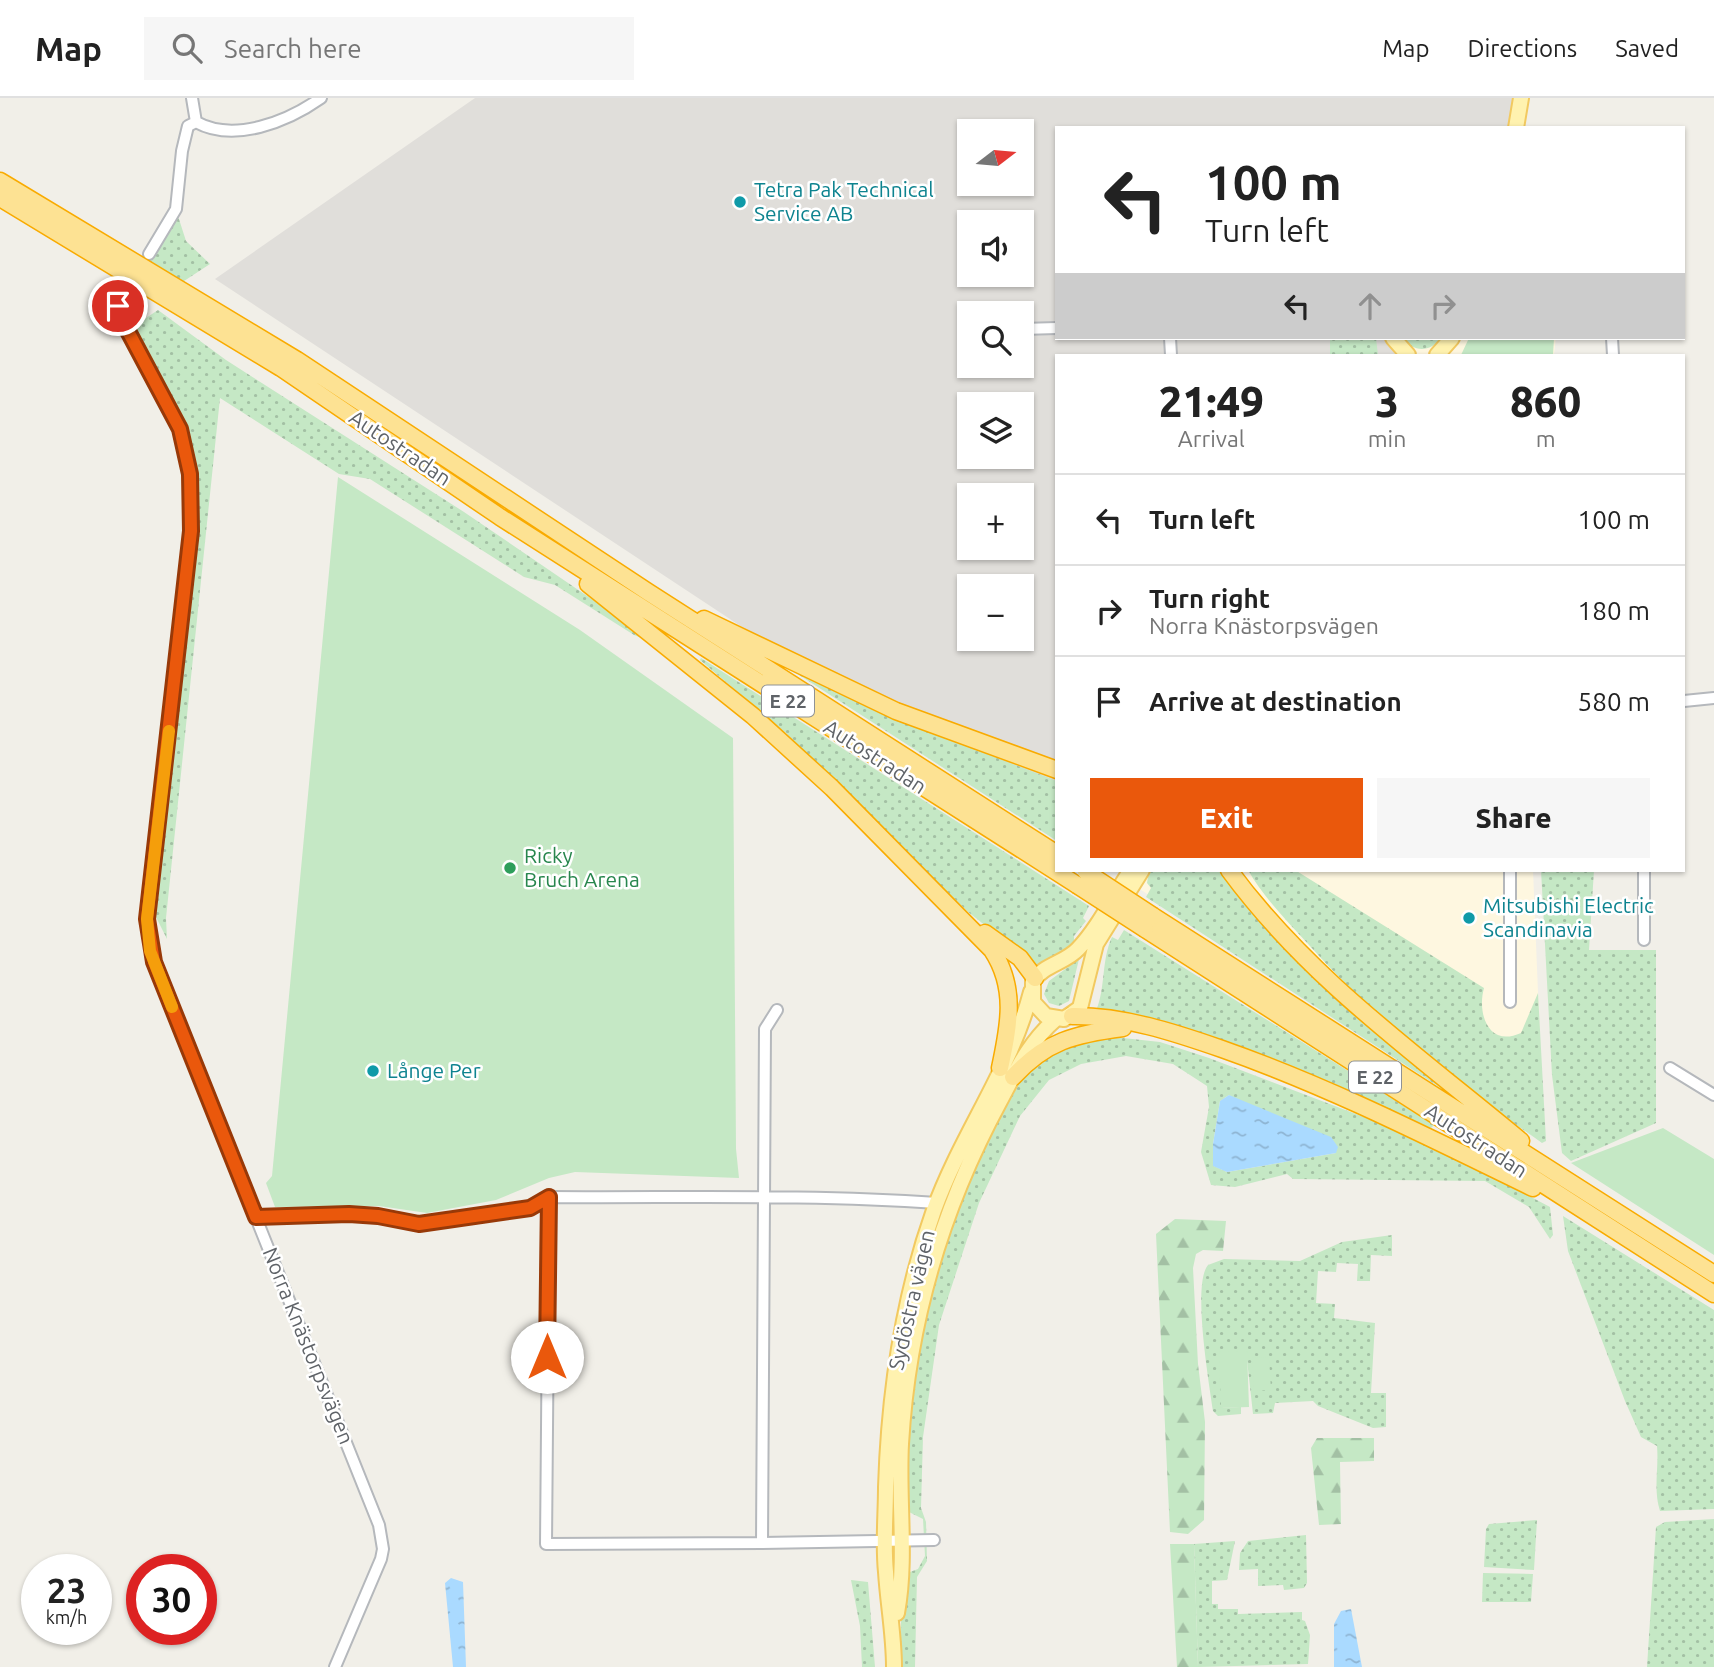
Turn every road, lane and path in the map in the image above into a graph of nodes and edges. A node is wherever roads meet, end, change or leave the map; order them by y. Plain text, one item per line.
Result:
1 (192, 98) edge
2 (321, 98) edge
3 (1521, 98) edge
4 (196, 122) junction
5 (1516, 126) edge
6 (0, 181) edge
7 (0, 198) edge
8 (149, 254) dead end
9 (120, 295) dead end
10 (1055, 328) edge
11 (1034, 329) edge
12 (1395, 340) edge
13 (1450, 340) edge
14 (1408, 354) edge
15 (1438, 354) edge
16 (500, 517) junction
17 (648, 592) junction
18 (1714, 698) edge
19 (1685, 701) edge
20 (1055, 769) edge
21 (1055, 853) edge
22 (1055, 860) edge
23 (1130, 872) edge
24 (1141, 872) edge
25 (1231, 872) edge
26 (1240, 872) edge
27 (1510, 872) edge
28 (1644, 872) edge
29 (1081, 876) edge
30 (1263, 911) junction
31 (963, 918) junction
32 (1149, 923) junction
33 (1644, 940) dead end
34 (1033, 985) junction
35 (1510, 1002) dead end
36 (777, 1010) dead end
37 (1072, 1016) junction
38 (1056, 1019) junction
39 (1143, 1026) junction
40 (1670, 1068) dead end
41 (1006, 1072) junction
42 (1714, 1095) edge
43 (1572, 1183) junction
44 (549, 1197) junction
45 (764, 1199) junction
46 (937, 1203) junction
47 (256, 1217) junction
48 (1605, 1224) junction
49 (1714, 1274) edge
50 (1714, 1294) edge
51 (934, 1540) dead end
52 (893, 1541) junction
53 (762, 1543) junction
54 (335, 1667) edge
55 (894, 1667) edge

1 - 4 street
2 - 4 street
3 - 5 main road
4 - 8 street
6 - 17 highway, Autostradan / E 22
7 - 16 highway, Autostradan / E 22
9 - 47 street, Norra Knästorpsvägen
10 - 11 street
12 - 14 main road
13 - 15 main road
16 - 22 highway, Autostradan / E 22
16 - 31 highway
17 - 20 highway
17 - 21 highway, Autostradan / E 22
18 - 19 street
23 - 34 main road
24 - 37 main road
25 - 30 highway
26 - 30 highway
27 - 35 street
28 - 33 street
29 - 32 highway, Autostradan / E 22, bridge
30 - 43 highway
31 - 34 highway
31 - 41 highway
32 - 43 highway, Autostradan / E 22
32 - 48 highway, Autostradan / E 22
34 - 38 main road
34 - 41 main road, Sydöstra vägen
36 - 45 street
37 - 38 main road
37 - 39 highway
38 - 41 main road, Sydöstra vägen
39 - 41 highway
39 - 48 highway
40 - 42 street
41 - 46 main road, Sydöstra vägen
41 - 52 main road, Sydöstra vägen
43 - 49 highway, Autostradan / E 22
44 - 45 street
44 - 47 street
44 - 53 street
45 - 46 street
45 - 53 street
46 - 52 main road, Sydöstra vägen
47 - 54 street, Norra Knästorpsvägen
48 - 50 highway, Autostradan / E 22
51 - 52 street
52 - 53 street
52 - 55 main road, Sydöstra vägen

